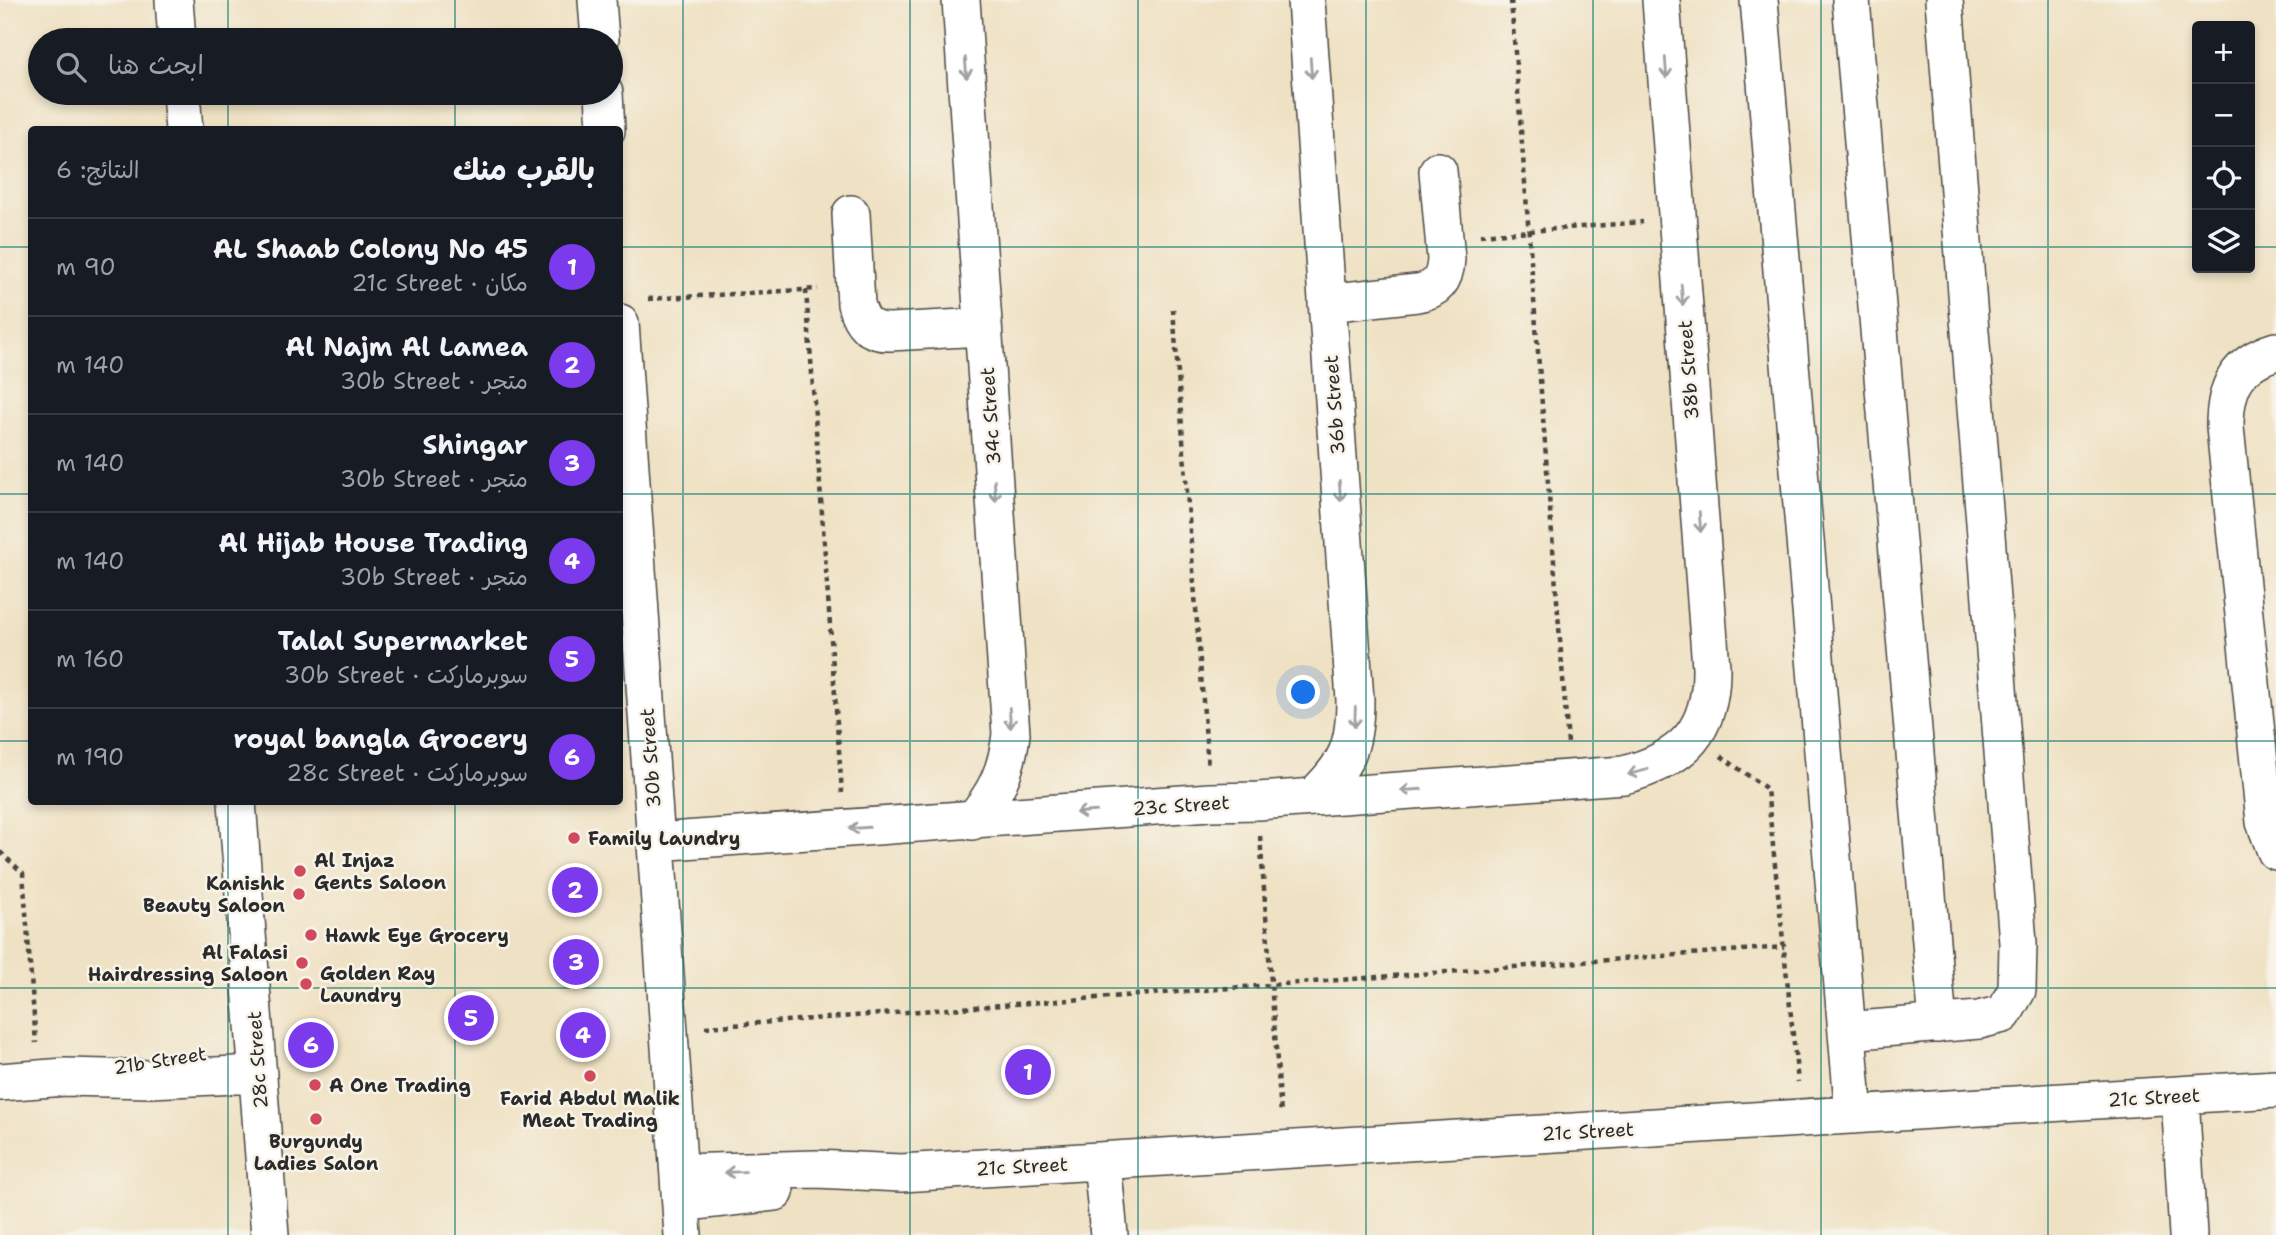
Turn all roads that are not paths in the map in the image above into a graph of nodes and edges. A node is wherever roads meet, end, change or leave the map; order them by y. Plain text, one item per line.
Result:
1 (174, 0) edge
2 (597, 0) edge
3 (961, 0) edge
4 (1306, 0) edge
5 (1661, 0) edge
6 (1759, 0) edge
7 (1850, 0) edge
8 (1944, 0) edge
9 (176, 28) edge
10 (599, 28) edge
11 (182, 105) edge
12 (605, 105) edge
13 (184, 126) edge
14 (606, 126) edge
15 (1438, 171) dead end
16 (851, 214) dead end
17 (1327, 303) junction
18 (633, 311) edge
19 (983, 327) junction
20 (2276, 351) edge
21 (1694, 736) joint
22 (1313, 797) junction
23 (237, 805) edge
24 (972, 821) junction
25 (656, 842) junction
26 (2276, 851) edge
27 (1938, 1024) junction
28 (1847, 1031) junction
29 (257, 1060) junction
30 (0, 1082) edge
31 (2276, 1089) edge
32 (2180, 1095) junction
33 (1854, 1115) junction
34 (1102, 1161) junction
35 (681, 1204) edge
36 (270, 1235) edge
37 (1109, 1235) edge
38 (2188, 1235) edge

1 - 9 street
2 - 10 street
3 -> 19 street, 34c Street
4 -> 17 street, 36b Street
5 -> 21 street, 38b Street
6 - 28 street
7 - 27 street
8 - 27 street
11 - 13 street
12 - 14 street
15 - 17 street
16 - 19 street
17 -> 22 street, 36b Street
18 - 25 street, 30b Street
19 -> 24 street, 34c Street
20 - 26 street
21 -> 22 street, 23c Street
22 -> 24 street, 23c Street
23 - 29 street, 28c Street
24 -> 25 street, 23c Street
25 - 35 street, 30b Street
27 - 28 street
28 - 33 street
29 - 30 street, 21b Street
29 - 36 street, 28c Street
31 - 32 street, 21c Street
32 - 33 street, 21c Street
32 - 38 street
33 - 34 street, 21c Street
34 - 35 street, 21c Street
34 - 37 street

